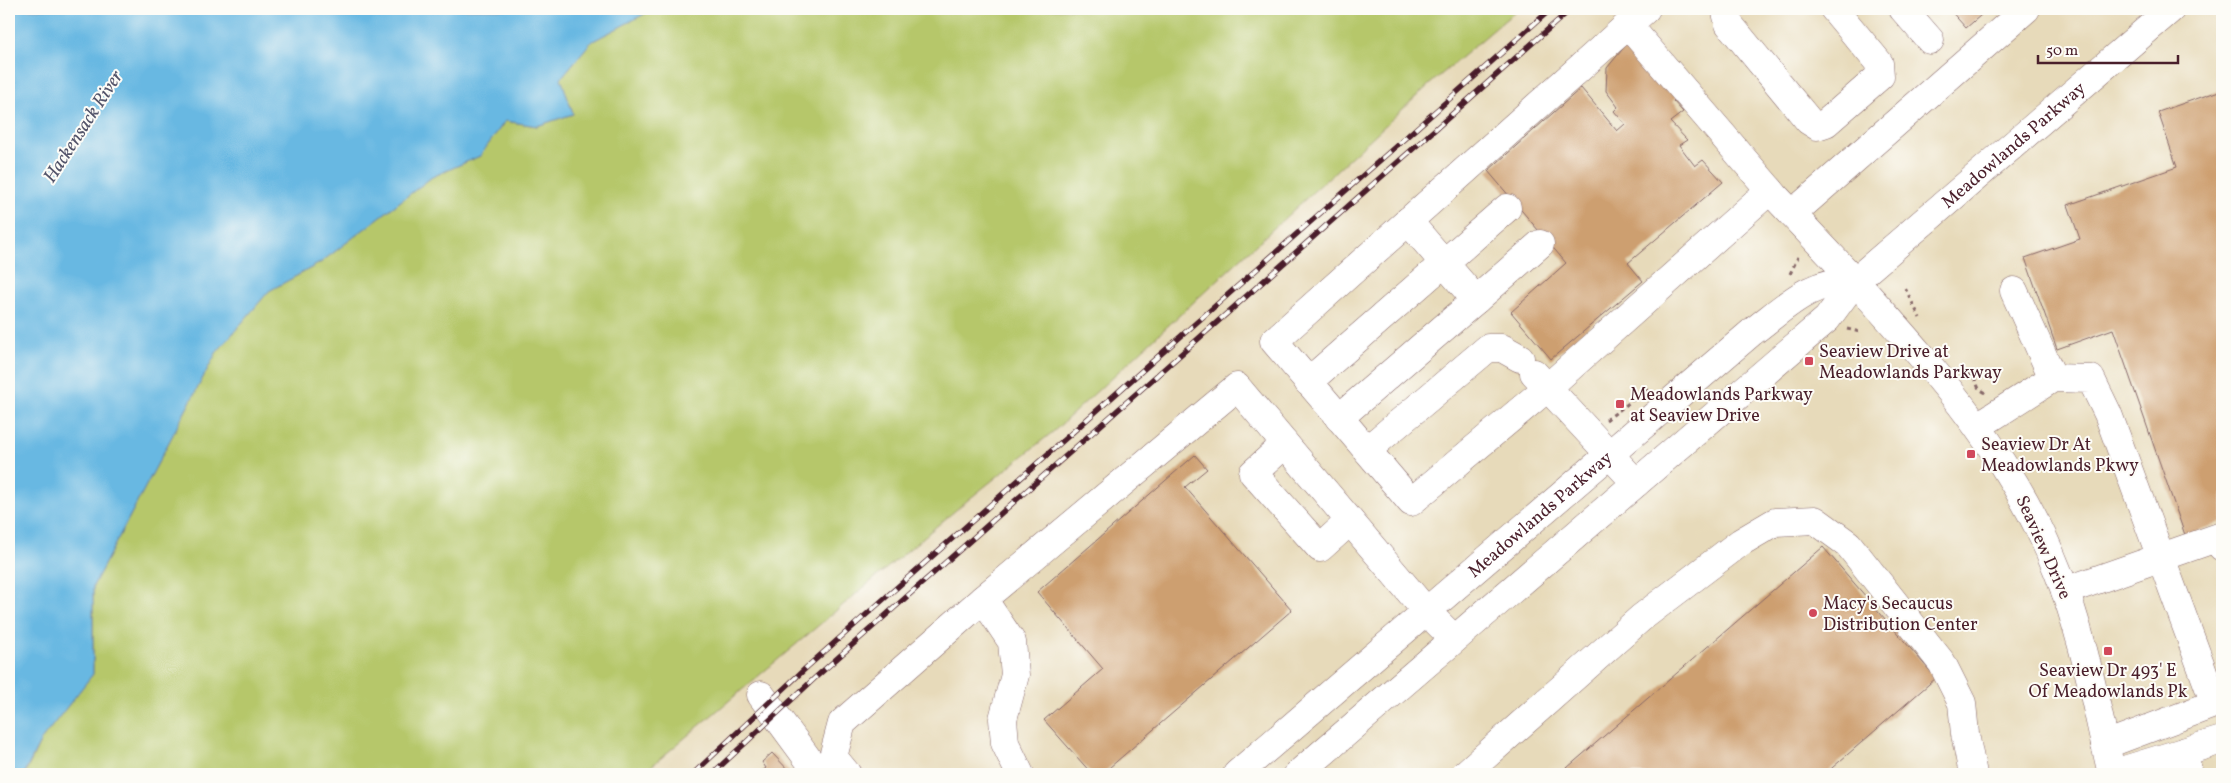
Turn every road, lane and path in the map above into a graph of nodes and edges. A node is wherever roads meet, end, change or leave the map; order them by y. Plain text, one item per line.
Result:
1 (1727, 9) edge
2 (1834, 9) edge
3 (1903, 9) edge
4 (2026, 9) edge
5 (2170, 9) edge
6 (1637, 17) edge
7 (1930, 40) dead end
8 (1770, 190) junction
9 (1507, 208) dead end
10 (1792, 214) junction
11 (1408, 221) junction
12 (1540, 244) dead end
13 (1798, 257) dead end
14 (1443, 263) junction
15 (1793, 268) dead end
16 (1855, 282) junction
17 (1906, 288) dead end
18 (2014, 291) dead end
19 (1476, 300) junction
20 (1920, 319) dead end
21 (1847, 329) dead end
22 (1860, 332) dead end
23 (1962, 368) dead end
24 (1533, 373) junction
25 (2053, 378) junction
26 (1308, 382) junction
27 (1991, 395) dead end
28 (1339, 418) junction
29 (1978, 426) junction
30 (1285, 444) junction
31 (1366, 450) junction
32 (1610, 453) junction
33 (1636, 483) junction
34 (1350, 521) junction
35 (2222, 547) edge
36 (2160, 556) junction
37 (2065, 591) junction
38 (983, 599) junction
39 (1426, 611) junction
40 (1454, 639) junction
41 (761, 695) dead end
42 (2218, 703) edge
43 (2222, 740) edge
44 (2105, 745) junction
45 (2186, 763) edge
46 (819, 774) edge
47 (847, 774) edge
48 (1020, 774) edge
49 (1237, 774) edge
50 (1298, 774) edge
51 (1465, 774) edge
52 (1973, 774) edge
53 (2111, 774) edge

1 - 2 street
3 - 7 street
4 - 10 street
5 - 16 street, Meadowlands Parkway
6 - 8 street, Seaview Drive
6 - 11 street
8 - 10 street, Seaview Drive
8 - 24 street
9 - 14 street
10 - 16 street, Seaview Drive
11 - 14 street
11 - 26 street
12 - 19 street
13 - 15 path
14 - 19 street
14 - 26 street
16 - 29 street, Seaview Drive
16 - 32 street, Meadowlands Parkway
16 - 33 street, Meadowlands Parkway
17 - 20 path
18 - 25 street
19 - 28 street
21 - 22 path
23 - 27 path
24 - 31 street
24 - 31 street
24 - 32 street
25 - 29 street
25 - 36 street
26 - 28 street
28 - 31 street
29 - 37 street, Seaview Drive
30 - 34 street
30 - 34 street
30 - 38 street
32 - 33 street
32 - 39 street, Meadowlands Parkway
33 - 40 street, Meadowlands Parkway
34 - 39 street
35 - 36 street
36 - 37 street
36 - 42 street
37 - 44 street, Seaview Drive
38 - 47 street
38 - 48 street
39 - 40 street
39 - 49 street, Meadowlands Parkway
40 - 50 street, Meadowlands Parkway
41 - 46 street
42 - 44 street
43 - 45 street
44 - 53 street, Seaview Drive
45 - 53 street
51 - 52 street

